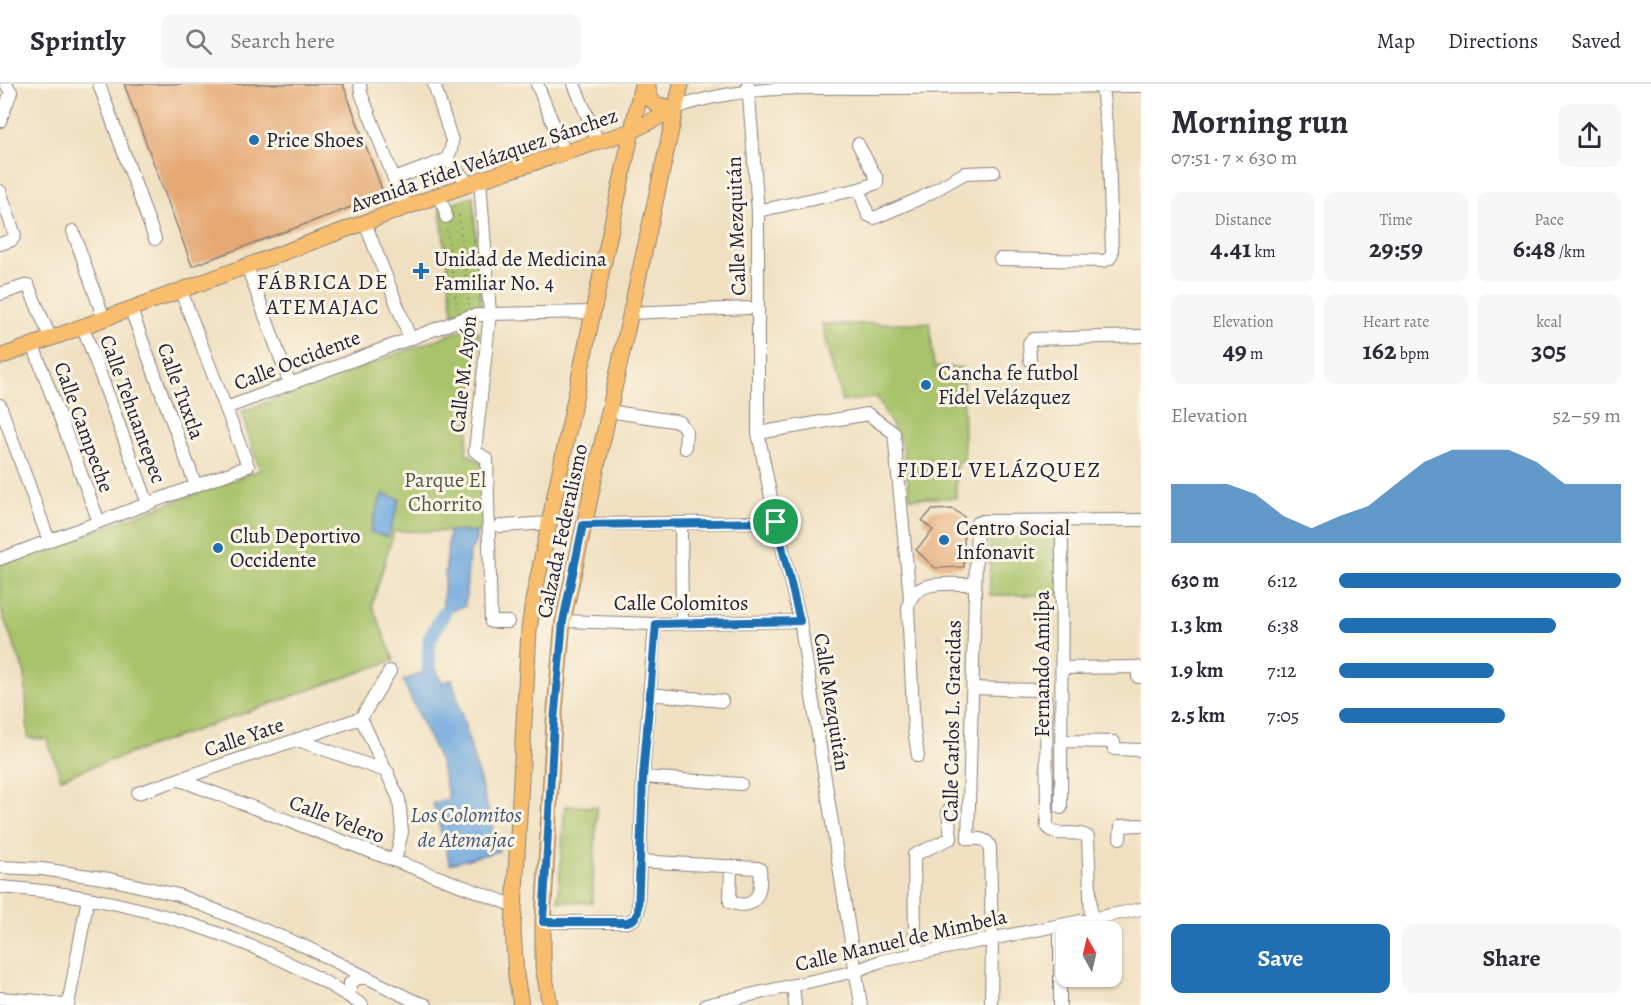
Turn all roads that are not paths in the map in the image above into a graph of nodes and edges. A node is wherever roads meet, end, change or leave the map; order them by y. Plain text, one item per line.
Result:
1 (6, 84) edge
2 (99, 84) edge
3 (360, 84) edge
4 (434, 84) edge
5 (537, 84) edge
6 (574, 84) edge
7 (642, 84) edge
8 (648, 84) edge
9 (681, 84) edge
10 (1141, 86) edge
11 (748, 87) edge
12 (1102, 87) junction
13 (676, 108) junction
14 (0, 121) edge
15 (632, 131) junction
16 (598, 142) junction
17 (858, 144) dead end
18 (565, 153) junction
19 (447, 159) junction
20 (994, 172) dead end
21 (394, 179) junction
22 (475, 182) junction
23 (859, 189) junction
24 (0, 191) edge
25 (438, 195) junction
26 (405, 207) junction
27 (758, 211) junction
28 (446, 217) road end
29 (365, 223) junction
30 (73, 231) dead end
31 (155, 239) dead end
32 (0, 244) edge
33 (1000, 260) dead end
34 (247, 266) junction
35 (181, 291) junction
36 (0, 294) edge
37 (749, 308) dead end
38 (131, 309) junction
39 (593, 312) junction
40 (629, 313) junction
41 (490, 314) junction
42 (104, 319) junction
43 (83, 327) junction
44 (1141, 336) edge
45 (410, 338) junction
46 (51, 339) junction
47 (33, 345) junction
48 (0, 357) edge
49 (1030, 360) dead end
50 (290, 384) junction
51 (0, 405) edge
52 (226, 408) junction
53 (608, 411) junction
54 (758, 433) junction
55 (685, 448) dead end
56 (195, 486) junction
57 (148, 504) junction
58 (1062, 520) junction
59 (1141, 520) edge
60 (99, 522) junction
61 (776, 522) junction
62 (550, 524) junction
63 (681, 524) junction
64 (583, 525) junction
65 (500, 526) dead end
66 (49, 541) junction
67 (0, 559) edge
68 (975, 584) junction
69 (910, 598) junction
70 (563, 621) junction
71 (800, 621) junction
72 (508, 622) dead end
73 (682, 623) junction
74 (656, 624) junction
75 (1062, 668) junction
76 (390, 671) dead end
77 (1141, 677) edge
78 (972, 688) junction
79 (649, 694) junction
80 (722, 701) dead end
81 (361, 718) junction
82 (298, 740) junction
83 (1061, 741) junction
84 (1141, 750) edge
85 (918, 756) dead end
86 (388, 772) junction
87 (643, 777) junction
88 (180, 780) junction
89 (741, 784) dead end
90 (138, 793) dead end
91 (1061, 808) dead end
92 (948, 812) dead end
93 (1141, 825) edge
94 (1120, 838) dead end
95 (395, 861) junction
96 (639, 861) junction
97 (731, 866) dead end
98 (0, 867) edge
99 (0, 887) edge
100 (88, 898) junction
101 (515, 906) junction
102 (1141, 909) edge
103 (1091, 919) junction
104 (1081, 921) edge
105 (543, 922) junction
106 (1056, 926) edge
107 (992, 939) junction
108 (918, 953) junction
109 (342, 965) junction
110 (856, 971) junction
111 (366, 978) junction
112 (330, 985) junction
113 (793, 985) junction
114 (1060, 987) edge
115 (350, 997) junction
116 (0, 998) edge
117 (62, 1005) edge
118 (69, 1005) edge
119 (362, 1005) edge
120 (426, 1005) edge
121 (521, 1005) edge
122 (550, 1005) edge
123 (706, 1005) edge
124 (795, 1005) edge
125 (861, 1005) edge
126 (991, 1005) edge
127 (1060, 1005) edge

1 - 14 street
2 - 31 street
3 - 21 street
4 - 19 street
5 - 18 street
6 - 16 street
7 - 15 main road, Calzada Federalismo
8 - 13 main road
9 - 13 main road, Calzada Federalismo
10 - 12 street, Avenida Fidel Velázquez Sánchez
11 - 12 street, Avenida Fidel Velázquez Sánchez
11 - 13 street, Avenida Fidel Velázquez Sánchez
11 - 27 street, Calle Mezquitán
12 - 33 street
13 - 15 main road, Avenida Fidel Velázquez Sánchez
13 - 40 main road, Calzada Federalismo
15 - 16 main road, Avenida Fidel Velázquez Sánchez
15 - 39 main road, Calzada Federalismo
16 - 18 main road, Avenida Fidel Velázquez Sánchez
17 - 23 street
18 - 22 main road, Avenida Fidel Velázquez Sánchez
19 - 21 street
19 - 22 street
20 - 23 street
21 - 26 street
22 - 25 main road, Avenida Fidel Velázquez Sánchez
22 - 41 street, Calle M. Ayón
23 - 27 street
24 - 32 street
25 - 26 main road, Avenida Fidel Velázquez Sánchez
25 - 28 street
26 - 29 main road, Avenida Fidel Velázquez Sánchez
27 - 54 street, Calle Mezquitán
29 - 34 main road, Avenida Fidel Velázquez Sánchez
29 - 45 street
30 - 42 street
34 - 35 main road, Avenida Fidel Velázquez Sánchez
34 - 50 street
35 - 38 main road, Avenida Fidel Velázquez Sánchez
35 - 52 street
36 - 46 street
37 - 40 street
38 - 42 main road, Avenida Fidel Velázquez Sánchez
38 - 56 street, Calle Tuxtla
39 - 41 street, Calle Occidente
39 - 62 main road, Calzada Federalismo
40 - 53 main road, Calzada Federalismo
41 - 45 street, Calle Occidente
41 - 72 street, Calle M. Ayón
42 - 43 main road, Avenida Fidel Velázquez Sánchez
43 - 46 main road, Avenida Fidel Velázquez Sánchez
43 - 57 street, Calle Tehuantepec
44 - 49 street
45 - 50 street, Calle Occidente
46 - 47 main road, Avenida Fidel Velázquez Sánchez
47 - 48 main road, Avenida Fidel Velázquez Sánchez
47 - 60 street, Calle Campeche
50 - 52 street, Calle Occidente
51 - 66 street
52 - 56 street
53 - 55 street
53 - 64 main road, Calzada Federalismo
54 - 61 street, Calle Mezquitán
54 - 69 street
56 - 57 street
57 - 60 street
58 - 59 street
58 - 68 street, Calle Carlos L. Gracidas
58 - 75 street, Fernando Amilpa
60 - 66 street
61 - 63 street
61 - 71 street, Calle Mezquitán
62 - 65 street
62 - 101 main road, Calzada Federalismo
63 - 64 street
63 - 73 street
64 - 70 main road, Calzada Federalismo
66 - 67 street
68 - 69 street
68 - 78 street, Calle Carlos L. Gracidas
69 - 85 street
70 - 74 street, Calle Colomitos
70 - 105 main road, Calzada Federalismo
71 - 73 street, Calle Colomitos
71 - 110 street, Calle Mezquitán
73 - 74 street, Calle Colomitos
74 - 79 street
75 - 77 street
75 - 83 street, Fernando Amilpa
76 - 81 street
78 - 103 street
78 - 107 street, Calle Carlos L. Gracidas
79 - 80 street
79 - 87 street
81 - 82 street, Calle Yate
81 - 86 street
82 - 86 street
82 - 88 street, Calle Yate
83 - 84 street
83 - 91 street, Fernando Amilpa
86 - 95 street
87 - 89 street
87 - 96 street
88 - 90 street, Calle Yate
88 - 95 street, Calle Velero
92 - 108 street
93 - 94 street
95 - 101 street, Calle Velero
96 - 97 street
96 - 105 street
98 - 109 street
99 - 100 street
100 - 112 street
100 - 118 street
101 - 121 main road, Calzada Federalismo
102 - 103 street, Calle Manuel de Mimbela
103 - 104 street, Calle Manuel de Mimbela
105 - 122 main road, Calzada Federalismo
106 - 107 street, Calle Manuel de Mimbela
107 - 108 street, Calle Manuel de Mimbela
107 - 126 street
108 - 110 street, Calle Manuel de Mimbela
109 - 111 street
109 - 112 street
110 - 113 street, Calle Manuel de Mimbela
110 - 125 street, Calle Mezquitán
111 - 115 street
111 - 120 street
112 - 115 street
113 - 123 street, Calle Manuel de Mimbela
113 - 124 street
114 - 127 street
115 - 119 street
116 - 117 street

